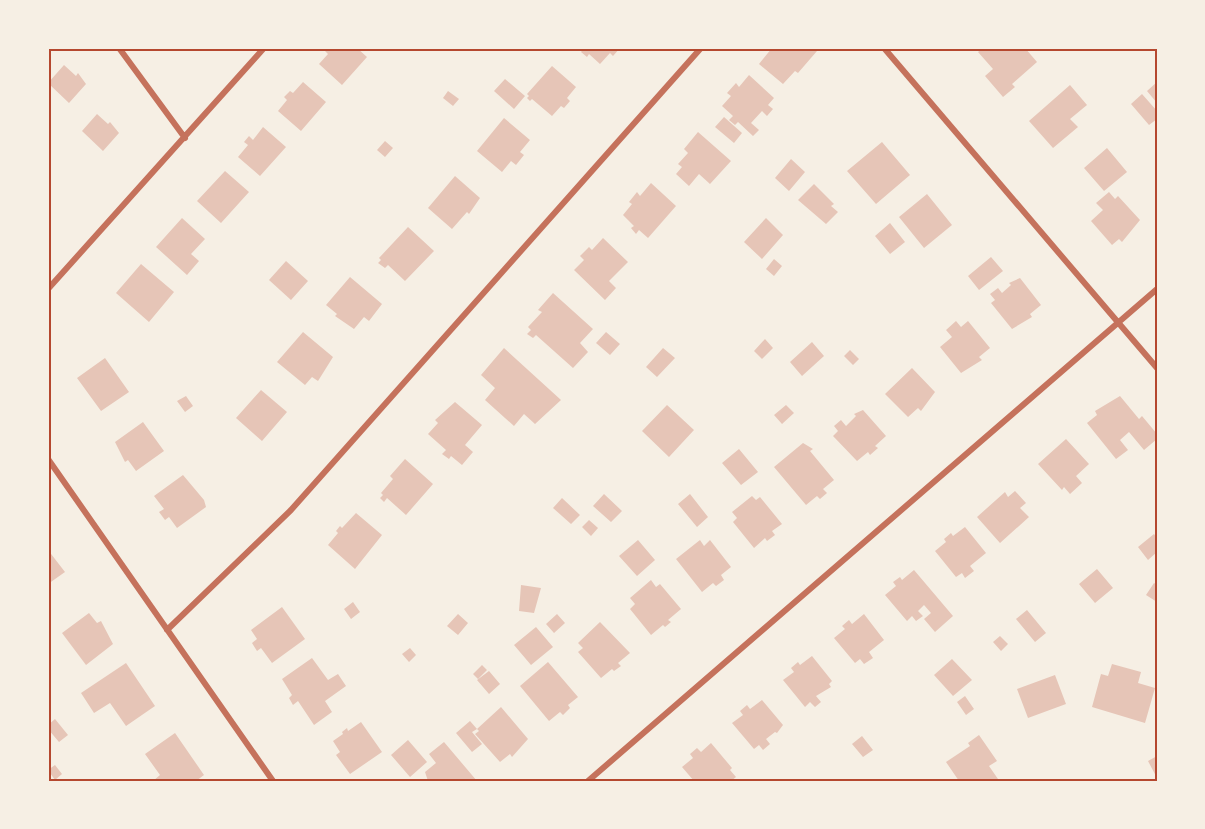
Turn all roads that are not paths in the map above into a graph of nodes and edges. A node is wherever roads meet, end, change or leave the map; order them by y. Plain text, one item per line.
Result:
1 (119, 48) edge
2 (264, 48) edge
3 (701, 48) edge
4 (884, 48) edge
5 (185, 138) junction
6 (48, 289) edge
7 (1157, 289) edge
8 (1117, 322) junction
9 (1157, 368) edge
10 (48, 459) edge
11 (167, 630) junction
12 (273, 781) edge
13 (588, 781) edge

1 - 5 street
2 - 5 street
3 - 11 street
4 - 8 street
5 - 6 street
7 - 8 street
8 - 9 street
8 - 13 street
10 - 11 street
11 - 12 street

